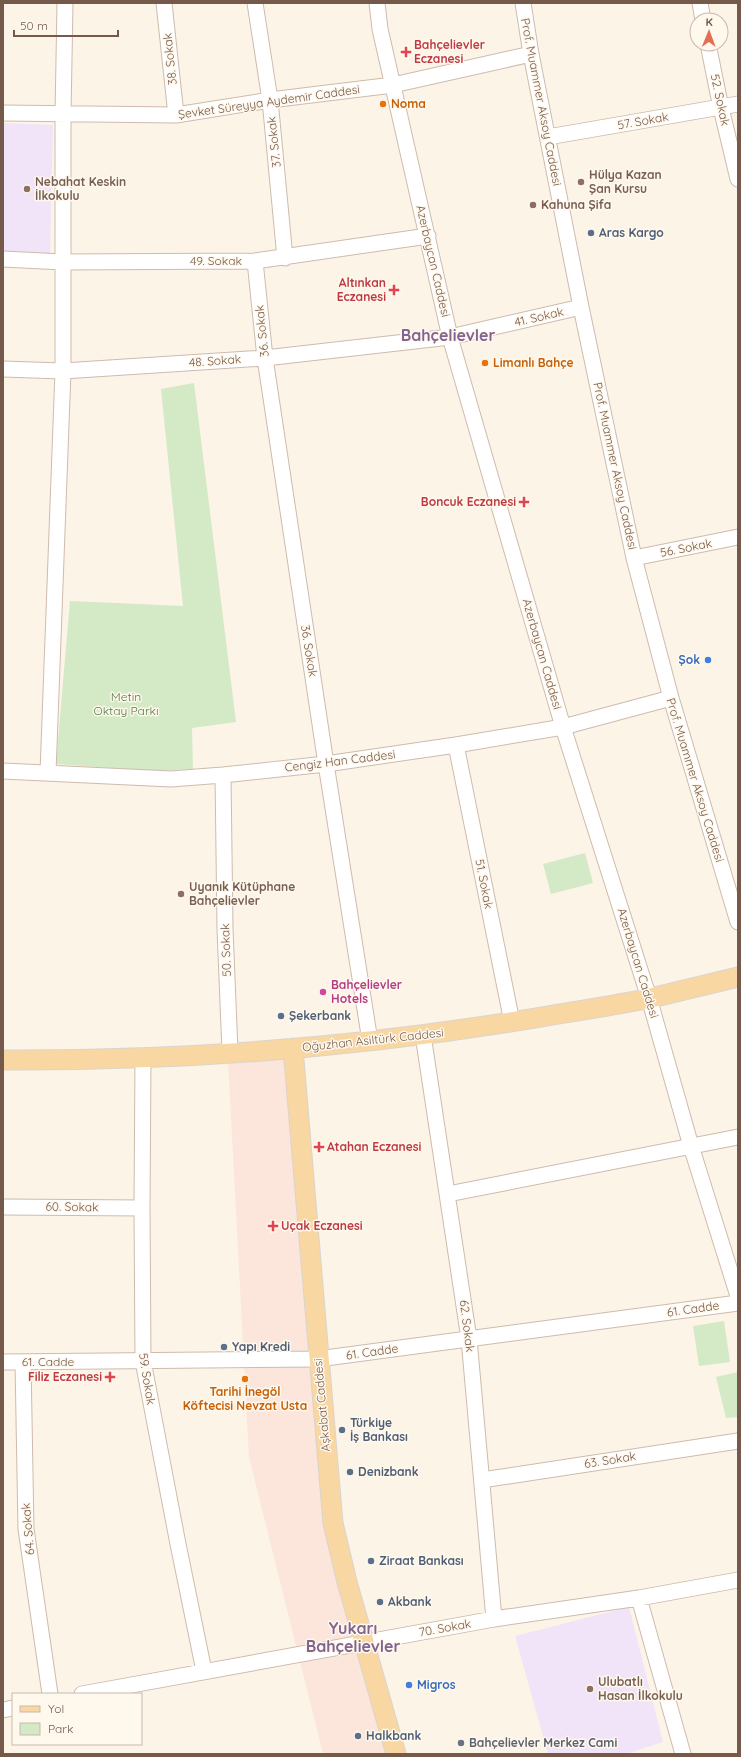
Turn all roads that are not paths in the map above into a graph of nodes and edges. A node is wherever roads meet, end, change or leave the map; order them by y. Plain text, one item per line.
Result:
1 (64, 3) edge
2 (164, 3) edge
3 (255, 3) edge
4 (376, 3) edge
5 (523, 3) edge
6 (710, 52) edge
7 (531, 54) junction
8 (393, 85) junction
9 (270, 100) junction
10 (738, 104) edge
11 (721, 108) junction
12 (3, 113) edge
13 (63, 115) junction
14 (176, 115) junction
15 (548, 137) junction
16 (738, 179) edge
17 (428, 236) junction
18 (285, 258) junction
19 (3, 259) edge
20 (255, 261) junction
21 (63, 262) junction
22 (581, 307) junction
23 (450, 338) junction
24 (265, 358) junction
25 (3, 369) edge
26 (63, 371) junction
27 (738, 537) edge
28 (634, 558) junction
29 (671, 698) junction
30 (563, 727) junction
31 (456, 745) junction
32 (326, 764) junction
33 (3, 771) edge
34 (48, 773) junction
35 (223, 775) junction
36 (738, 922) edge
37 (738, 977) edge
38 (649, 998) junction
39 (512, 1022) junction
40 (423, 1035) junction
41 (370, 1040) junction
42 (293, 1048) junction
43 (230, 1052) junction
44 (143, 1058) junction
45 (3, 1060) edge
46 (738, 1137) edge
47 (691, 1146) junction
48 (448, 1194) junction
49 (3, 1207) edge
50 (142, 1208) junction
51 (738, 1296) edge
52 (738, 1303) edge
53 (469, 1339) junction
54 (318, 1359) junction
55 (143, 1361) junction
56 (3, 1362) edge
57 (23, 1362) junction
58 (738, 1441) edge
59 (482, 1480) junction
60 (738, 1580) edge
61 (639, 1598) junction
62 (494, 1619) junction
63 (364, 1642) junction
64 (204, 1671) junction
65 (50, 1693) edge
66 (87, 1693) edge
67 (396, 1754) edge
68 (683, 1754) edge

1 - 13 street
2 - 14 street, 38. Sokak
3 - 9 street, 37. Sokak
4 - 8 street, Azerbaycan Caddesi
5 - 7 street, Prof. Muammer Aksoy Caddesi
6 - 11 street, 52. Sokak
7 - 8 street, Şevket Süreyya Aydemir Caddesi
7 - 15 street, Prof. Muammer Aksoy Caddesi
8 - 9 street, Şevket Süreyya Aydemir Caddesi
8 - 17 street, Azerbaycan Caddesi
9 - 14 street, Şevket Süreyya Aydemir Caddesi
9 - 18 street, 37. Sokak
10 - 11 street, 57. Sokak
11 - 15 street, 57. Sokak
11 - 16 street, 52. Sokak
12 - 13 street, Şevket Süreyya Aydemir Caddesi
13 - 14 street, Şevket Süreyya Aydemir Caddesi
13 - 21 street
15 - 22 street, Prof. Muammer Aksoy Caddesi
17 - 18 street, 49. Sokak
17 - 23 street, Azerbaycan Caddesi
18 - 20 street, 49. Sokak
19 - 21 street, 49. Sokak
20 - 21 street, 49. Sokak
20 - 24 street, 36. Sokak
21 - 26 street
22 - 23 street, 41. Sokak
22 - 28 street, Prof. Muammer Aksoy Caddesi
23 - 24 street, 48. Sokak
23 - 30 street, Azerbaycan Caddesi
24 - 26 street, 48. Sokak
24 - 32 street, 36. Sokak
25 - 26 street, 48. Sokak
26 - 34 street
27 - 28 street, 56. Sokak
28 - 29 street, Prof. Muammer Aksoy Caddesi
29 - 30 street, Cengiz Han Caddesi
29 - 36 street, Prof. Muammer Aksoy Caddesi
30 - 31 street, Cengiz Han Caddesi
30 - 38 street, Azerbaycan Caddesi
31 - 32 street, Cengiz Han Caddesi
31 - 39 street, 51. Sokak
32 - 35 street, Cengiz Han Caddesi
32 - 41 street, 36. Sokak
33 - 34 street, Cengiz Han Caddesi
34 - 35 street, Cengiz Han Caddesi
35 - 43 street, 50. Sokak
37 - 38 main road, Oğuzhan Asiltürk Caddesi
38 - 39 main road, Oğuzhan Asiltürk Caddesi
38 - 47 street, Azerbaycan Caddesi
39 - 40 main road, Oğuzhan Asiltürk Caddesi
40 - 41 main road, Oğuzhan Asiltürk Caddesi
40 - 48 street, 62. Sokak
41 - 42 main road, Oğuzhan Asiltürk Caddesi
42 - 43 main road, Oğuzhan Asiltürk Caddesi
42 - 54 main road, Aşkabat Caddesi
43 - 44 main road, Oğuzhan Asiltürk Caddesi
44 - 45 main road, Oğuzhan Asiltürk Caddesi
44 - 50 street, 59. Sokak
46 - 47 street
47 - 48 street
47 - 51 street, Azerbaycan Caddesi
48 - 53 street, 62. Sokak
49 - 50 street, 60. Sokak
50 - 55 street, 59. Sokak
52 - 53 street, 61. Cadde
53 - 54 street, 61. Cadde
53 - 59 street, 62. Sokak
54 - 55 street, 61. Cadde
54 - 63 main road, Aşkabat Caddesi
55 - 57 street, 61. Cadde
55 - 64 street, 59. Sokak
56 - 57 street, 61. Cadde
57 - 65 street, 64. Sokak
58 - 59 street, 63. Sokak
59 - 62 street, 62. Sokak
60 - 61 street, 70. Sokak
61 - 62 street, 70. Sokak
61 - 68 street
62 - 63 street, 70. Sokak
63 - 64 street, 70. Sokak
63 - 67 main road, Aşkabat Caddesi
64 - 66 street, 70. Sokak

